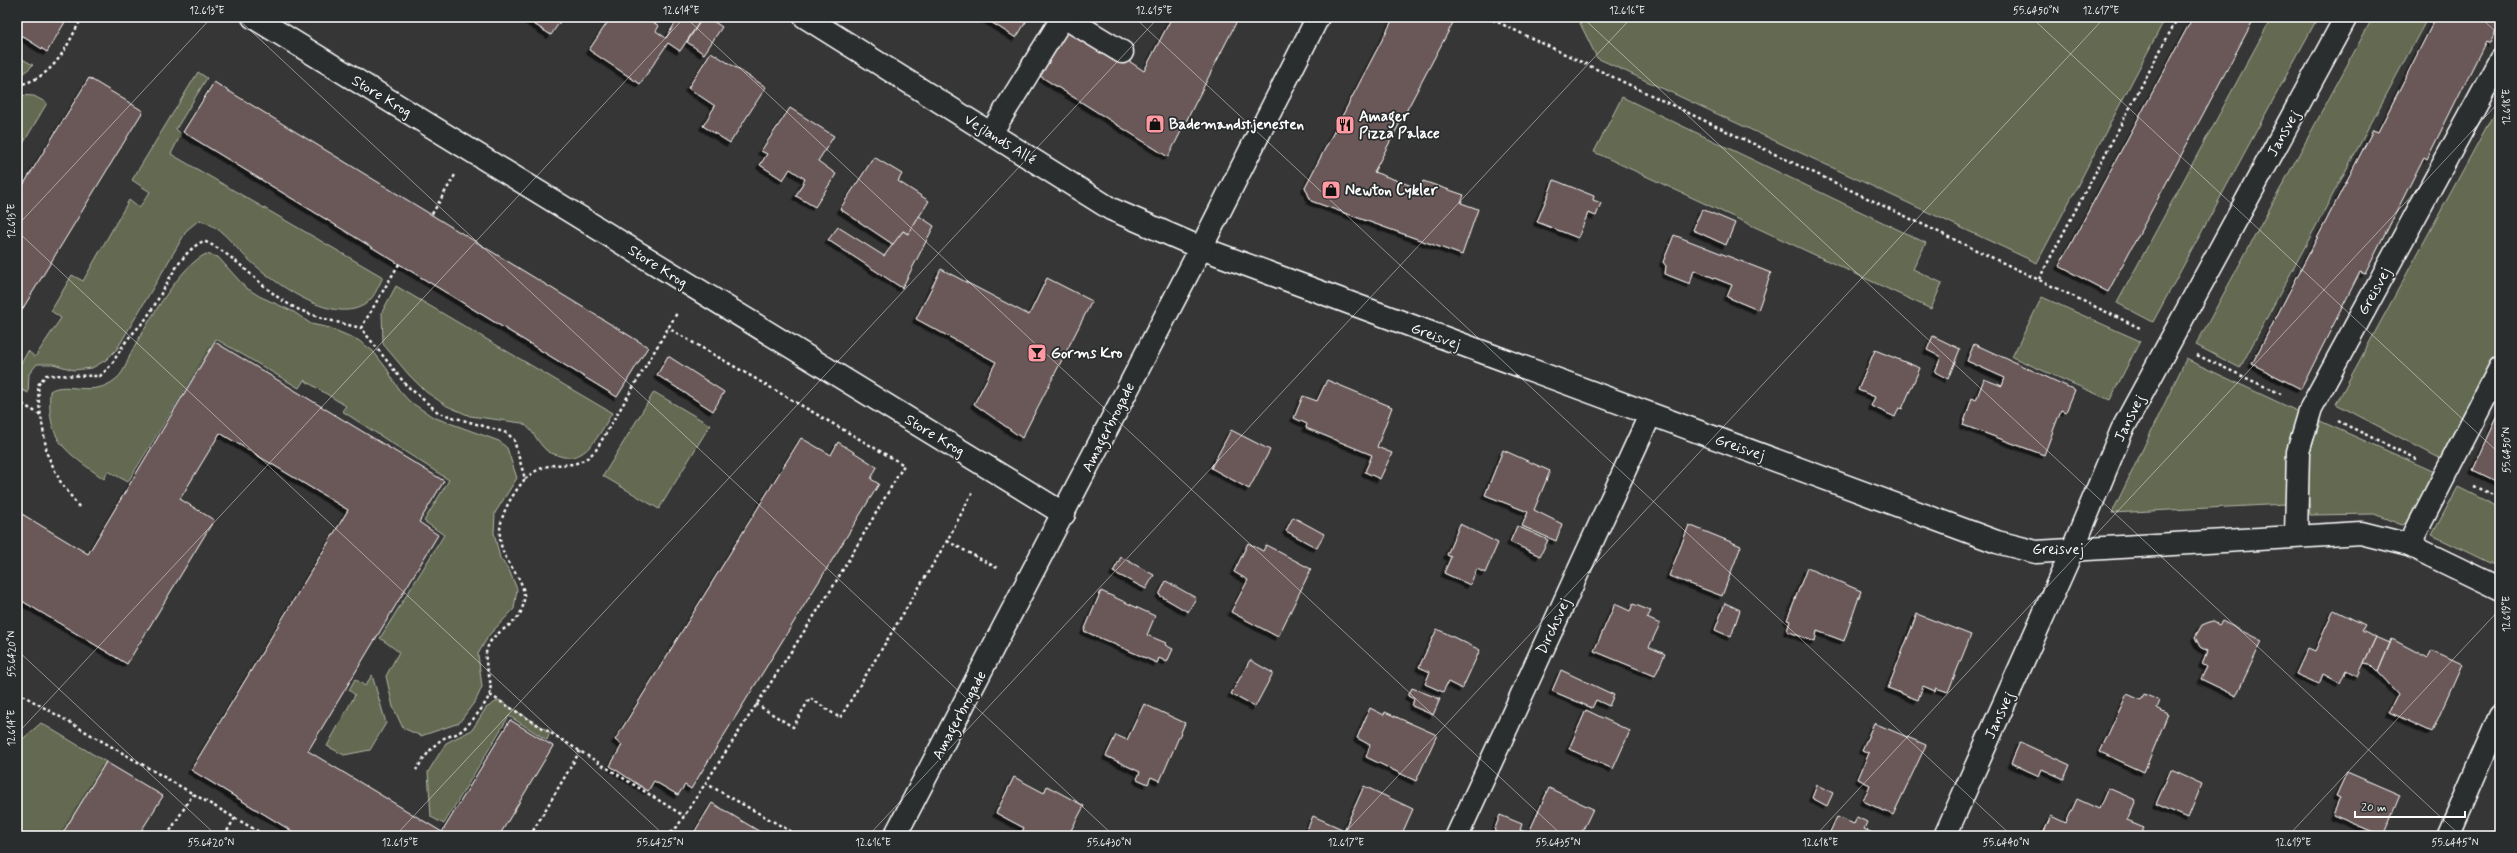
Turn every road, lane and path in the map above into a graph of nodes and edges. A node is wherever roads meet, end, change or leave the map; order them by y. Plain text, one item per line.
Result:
1 (82, 17) edge
2 (253, 17) edge
3 (805, 17) edge
4 (1063, 17) edge
5 (1318, 17) edge
6 (1486, 17) edge
7 (2178, 17) edge
8 (2346, 17) edge
9 (1122, 52) dead end
10 (2500, 60) edge
11 (17, 85) edge
12 (991, 133) junction
13 (470, 150) junction
14 (432, 214) dead end
15 (1201, 248) junction
16 (399, 264) dead end
17 (2039, 279) junction
18 (694, 287) junction
19 (361, 328) junction
20 (668, 328) junction
21 (2169, 342) junction
22 (2500, 368) edge
23 (17, 401) edge
24 (2310, 408) junction
25 (41, 415) junction
26 (1650, 415) junction
27 (986, 466) junction
28 (2446, 473) junction
29 (525, 479) junction
30 (2500, 498) edge
31 (79, 507) dead end
32 (1064, 514) junction
33 (2296, 535) junction
34 (947, 541) junction
35 (2409, 545) junction
36 (2072, 551) junction
37 (1028, 584) junction
38 (2500, 589) edge
39 (17, 692) edge
40 (490, 695) junction
41 (756, 704) junction
42 (2500, 716) edge
43 (580, 751) junction
44 (416, 770) dead end
45 (705, 783) junction
46 (193, 794) junction
47 (684, 816) junction
48 (235, 818) junction
49 (167, 836) edge
50 (224, 836) edge
51 (266, 836) edge
52 (530, 836) edge
53 (666, 836) edge
54 (799, 836) edge
55 (895, 836) edge
56 (1457, 836) edge
57 (1945, 836) edge
58 (2448, 836) edge

1 - 11 path
2 - 13 street, Store Krog
3 - 12 street, Vejlands Allé
4 - 9 street
4 - 12 street
5 - 15 street, Amagerbrogade
6 - 17 path
7 - 17 path
8 - 21 street, Jansvej
10 - 24 street, Greisvej
12 - 15 street, Vejlands Allé
13 - 14 path
13 - 18 street, Store Krog
15 - 26 street, Greisvej
15 - 32 street, Amagerbrogade
16 - 19 path
17 - 21 path
18 - 20 path
18 - 27 street, Store Krog
19 - 25 path
19 - 29 path
20 - 29 path
20 - 41 path
21 - 24 path
21 - 36 street, Jansvej
22 - 28 street
23 - 25 path
24 - 28 path
24 - 33 street, Greisvej
25 - 31 path
26 - 36 street, Greisvej
26 - 56 street, Dirchsvej
27 - 32 street, Store Krog
27 - 34 path
28 - 30 path
28 - 35 street
29 - 40 path
32 - 37 street, Amagerbrogade
33 - 35 street, Greisvej
33 - 36 street, Greisvej
34 - 37 path
34 - 41 path
35 - 38 street, Greisvej
36 - 57 street, Jansvej
37 - 55 street, Amagerbrogade
39 - 46 path
40 - 43 path
40 - 44 path
41 - 45 path
42 - 58 street
43 - 47 path
43 - 52 path
45 - 47 path
45 - 54 path
46 - 48 path
46 - 49 path
47 - 53 path
48 - 50 path
48 - 51 path

